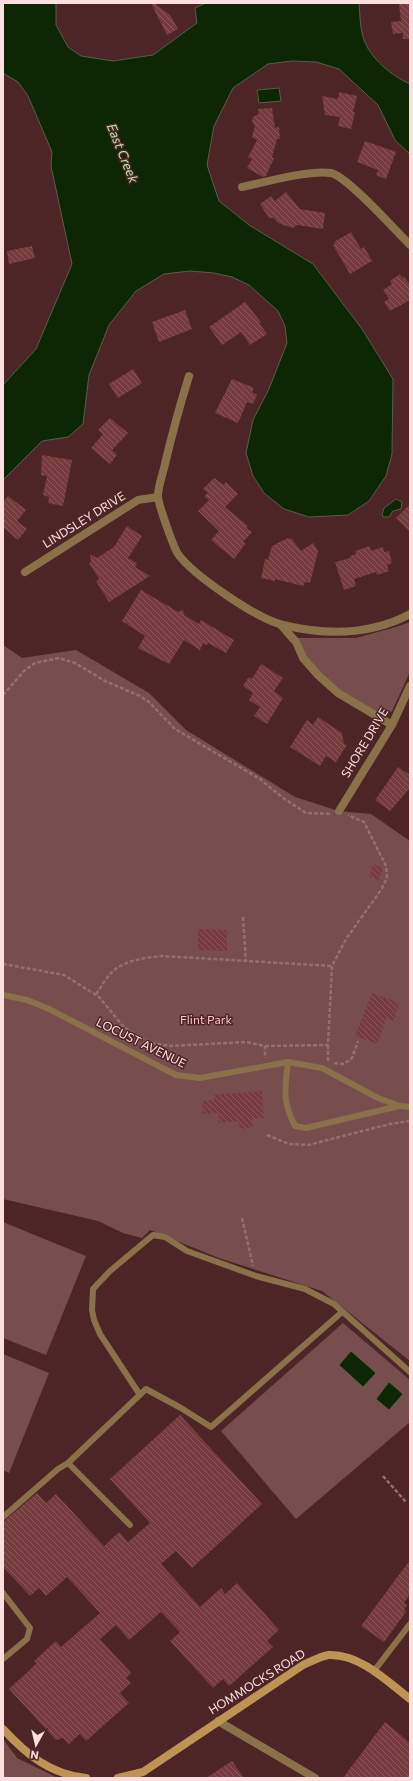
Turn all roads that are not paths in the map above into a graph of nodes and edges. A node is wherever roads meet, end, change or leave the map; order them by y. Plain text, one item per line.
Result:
1 (242, 187) dead end
2 (410, 245) edge
3 (188, 376) dead end
4 (158, 497) junction
5 (25, 572) dead end
6 (410, 614) edge
7 (281, 625) junction
8 (410, 686) edge
9 (392, 725) junction
10 (339, 811) road end
11 (3, 995) edge
12 (288, 1062) junction
13 (400, 1106) junction
14 (410, 1107) edge
15 (342, 1312) junction
16 (410, 1372) edge
17 (140, 1395) junction
18 (68, 1463) junction
19 (3, 1517) edge
20 (130, 1525) dead end
21 (3, 1593) edge
22 (410, 1624) edge
23 (3, 1659) edge
24 (374, 1671) junction
25 (410, 1699) edge
26 (218, 1721) junction
27 (3, 1729) edge
28 (86, 1778) edge
29 (118, 1778) edge
30 (315, 1778) edge

1 - 2 street
3 - 4 street
4 - 5 street, LINDSLEY DRIVE
4 - 7 street
6 - 7 street
7 - 9 street
8 - 9 street, SHORE DRIVE
9 - 10 street, SHORE DRIVE
11 - 12 lane, LOCUST AVENUE
12 - 13 lane, LOCUST AVENUE
12 - 13 lane
13 - 14 lane, LOCUST AVENUE
15 - 16 lane
15 - 17 lane
15 - 17 lane
17 - 18 lane
18 - 19 lane
18 - 20 lane
21 - 23 lane
22 - 24 lane
24 - 25 street, HOMMOCKS ROAD
24 - 26 street, HOMMOCKS ROAD
26 - 29 street, HOMMOCKS ROAD
26 - 30 street
27 - 28 street

